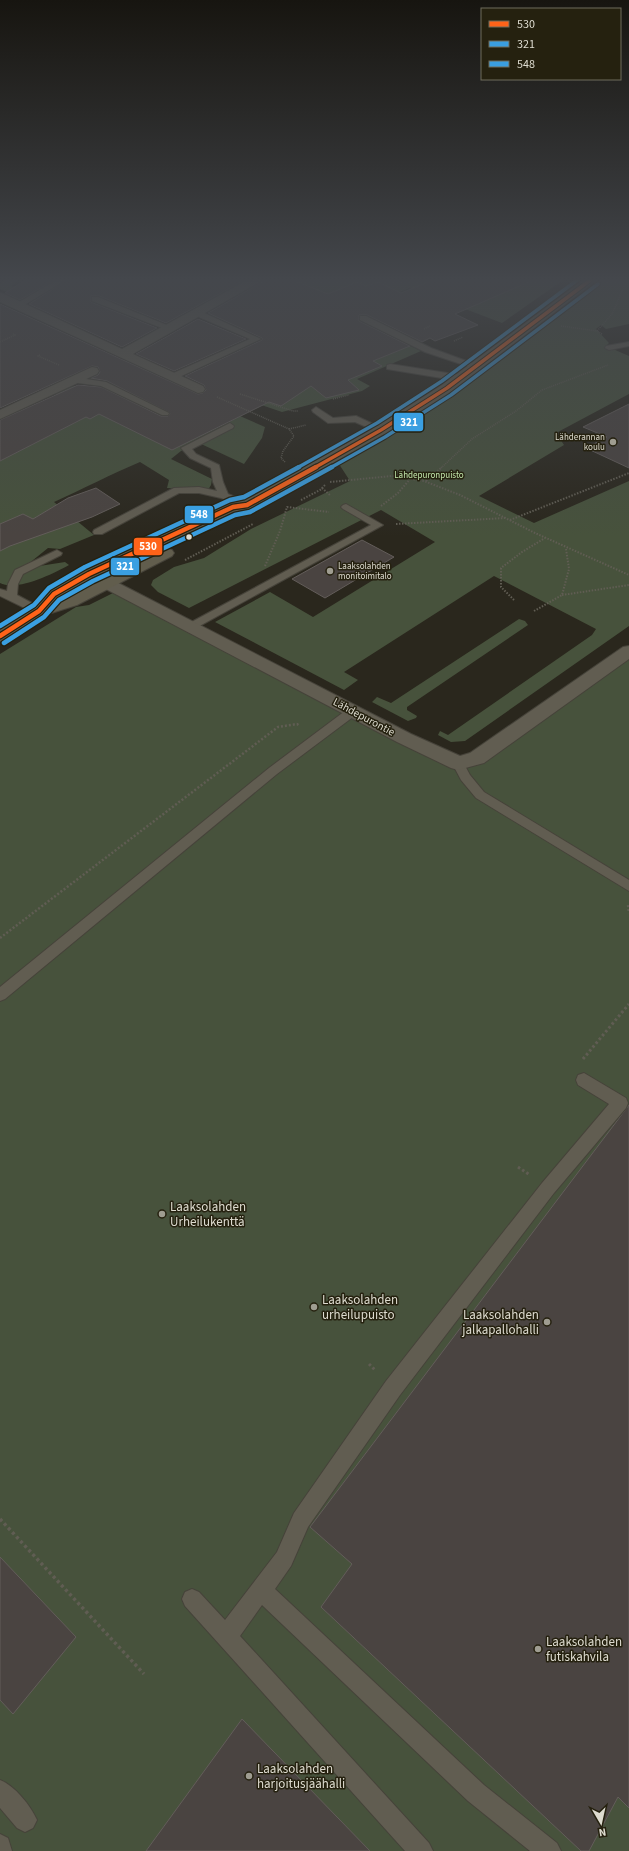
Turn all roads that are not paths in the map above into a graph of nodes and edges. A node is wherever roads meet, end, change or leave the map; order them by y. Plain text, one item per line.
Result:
1 (145, 364) edge
2 (200, 364) edge
3 (471, 364) edge
4 (476, 366) joint
5 (390, 367) dead end
6 (92, 371) dead end
7 (172, 377) junction
8 (460, 378) junction
9 (73, 380) junction
10 (198, 389) road end
11 (316, 410) road end
12 (165, 413) dead end
13 (0, 415) edge
14 (230, 426) dead end
15 (381, 430) junction
16 (224, 496) junction
17 (247, 505) junction
18 (346, 507) dead end
19 (98, 532) dead end
20 (57, 553) dead end
21 (89, 574) junction
22 (107, 583) junction
23 (0, 592) edge
24 (12, 596) junction
25 (40, 611) junction
26 (190, 627) junction
27 (0, 636) edge
28 (629, 651) edge
29 (353, 712) junction
30 (458, 762) junction
31 (629, 886) edge
32 (0, 995) edge
33 (581, 1072) road end
34 (624, 1105) edge
35 (261, 1590) junction
36 (192, 1599) dead end
37 (226, 1637) junction
38 (0, 1791) edge
39 (25, 1820) dead end
40 (0, 1846) edge
41 (0, 1851) edge
42 (421, 1851) edge
43 (549, 1851) edge

1 - 7 street
2 - 7 lane
3 - 4 lane
4 - 8 main road
5 - 8 lane
6 - 9 street
7 - 10 street
8 - 15 main road
9 - 12 lane
9 - 13 street
11 - 15 lane
14 - 16 lane
15 - 17 main road
16 - 17 lane
16 - 19 lane
17 - 21 main road
17 - 22 main road
18 - 26 lane
20 - 24 lane
21 - 22 street, Lähdepurontie
21 - 25 main road
22 - 25 main road
22 - 26 street, Lähdepurontie
23 - 24 lane
24 - 25 lane
25 - 27 main road
26 - 29 street, Lähdepurontie
28 - 30 street
29 - 30 street, Lähdepurontie
29 - 32 lane
30 - 31 lane
33 - 34 lane
34 - 35 lane
35 - 37 lane
35 - 43 lane
36 - 37 lane
37 - 42 lane
38 - 39 lane
40 - 41 lane

